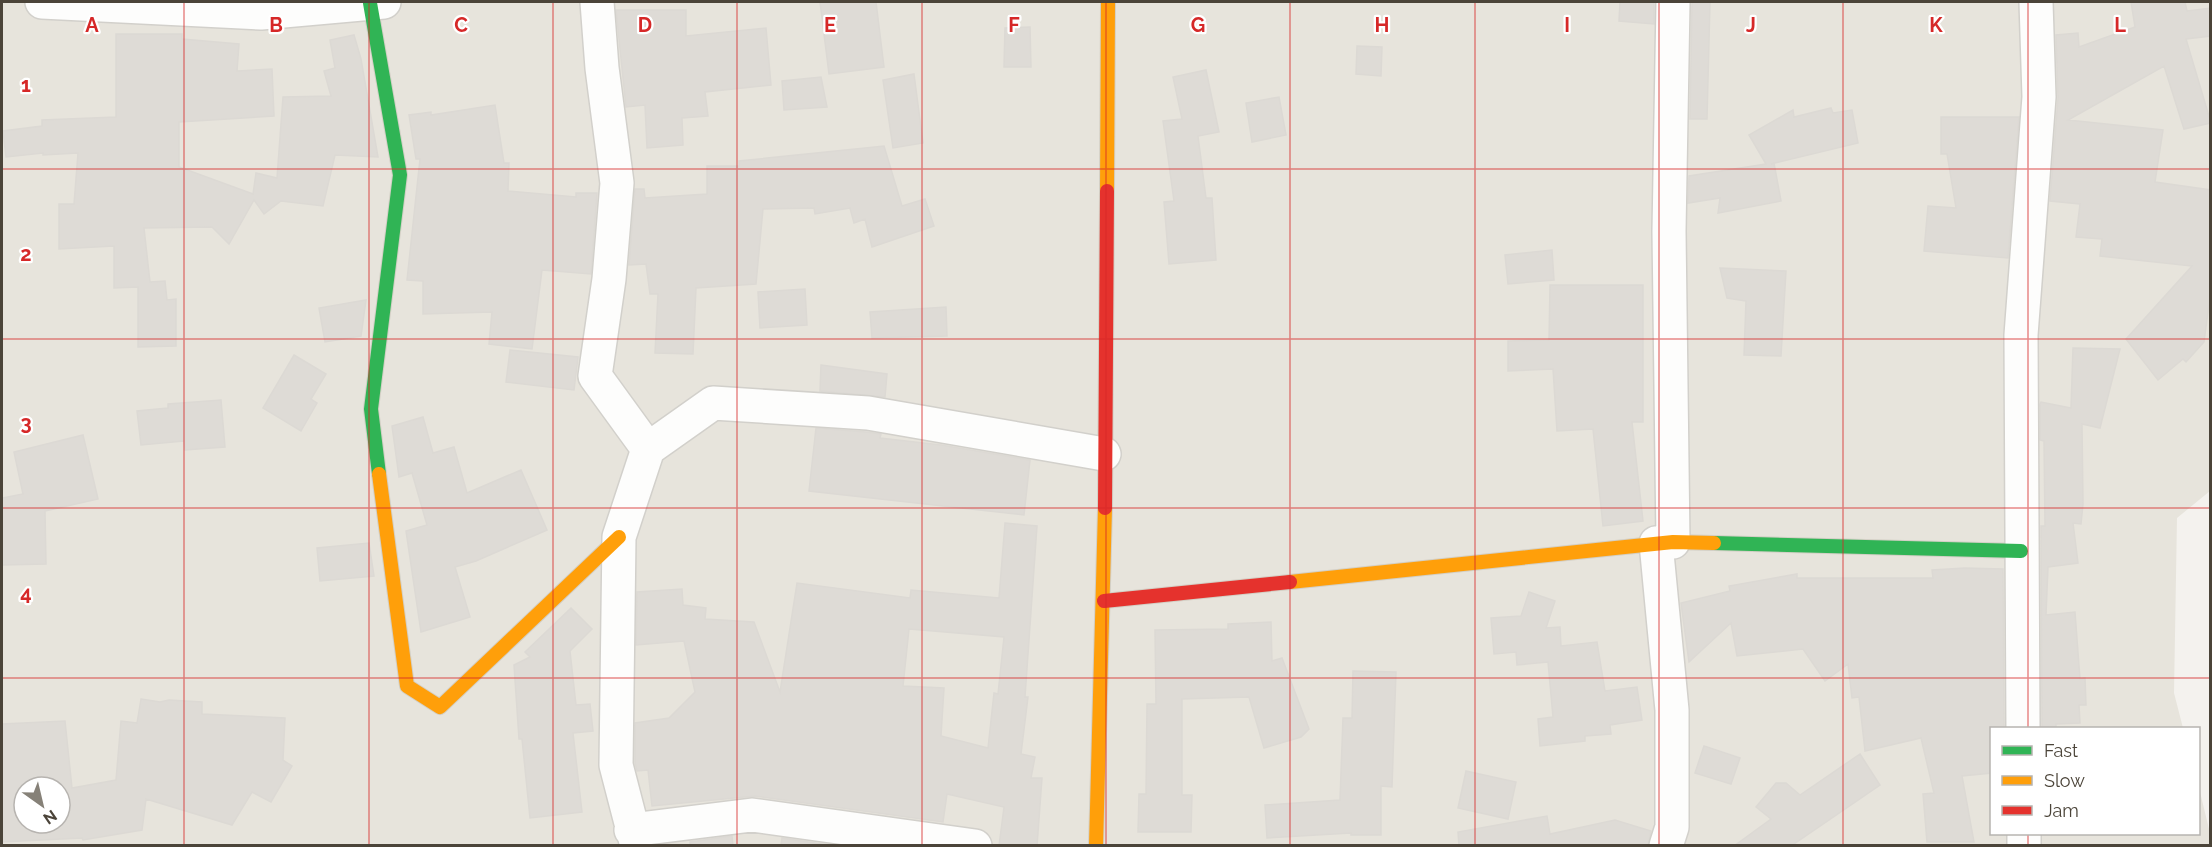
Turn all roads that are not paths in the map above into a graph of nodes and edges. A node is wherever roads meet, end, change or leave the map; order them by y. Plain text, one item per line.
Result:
1 (42, 2) edge
2 (377, 2) edge
3 (597, 2) edge
4 (1108, 2) edge
5 (1673, 2) edge
6 (2036, 2) edge
7 (648, 449) junction
8 (1104, 454) junction
9 (619, 537) junction
10 (1665, 543) junction
11 (2020, 551) junction
12 (1104, 601) junction
13 (2023, 727) edge
14 (634, 838) edge
15 (975, 846) edge
16 (1096, 846) edge
17 (1666, 846) edge

1 - 2 street
2 - 9 street
3 - 7 street
4 - 8 street
5 - 10 street
6 - 11 street
7 - 8 street
7 - 9 street
8 - 12 street
9 - 14 street
10 - 11 street
10 - 12 street
10 - 17 street
11 - 13 street
12 - 16 street
14 - 15 street

